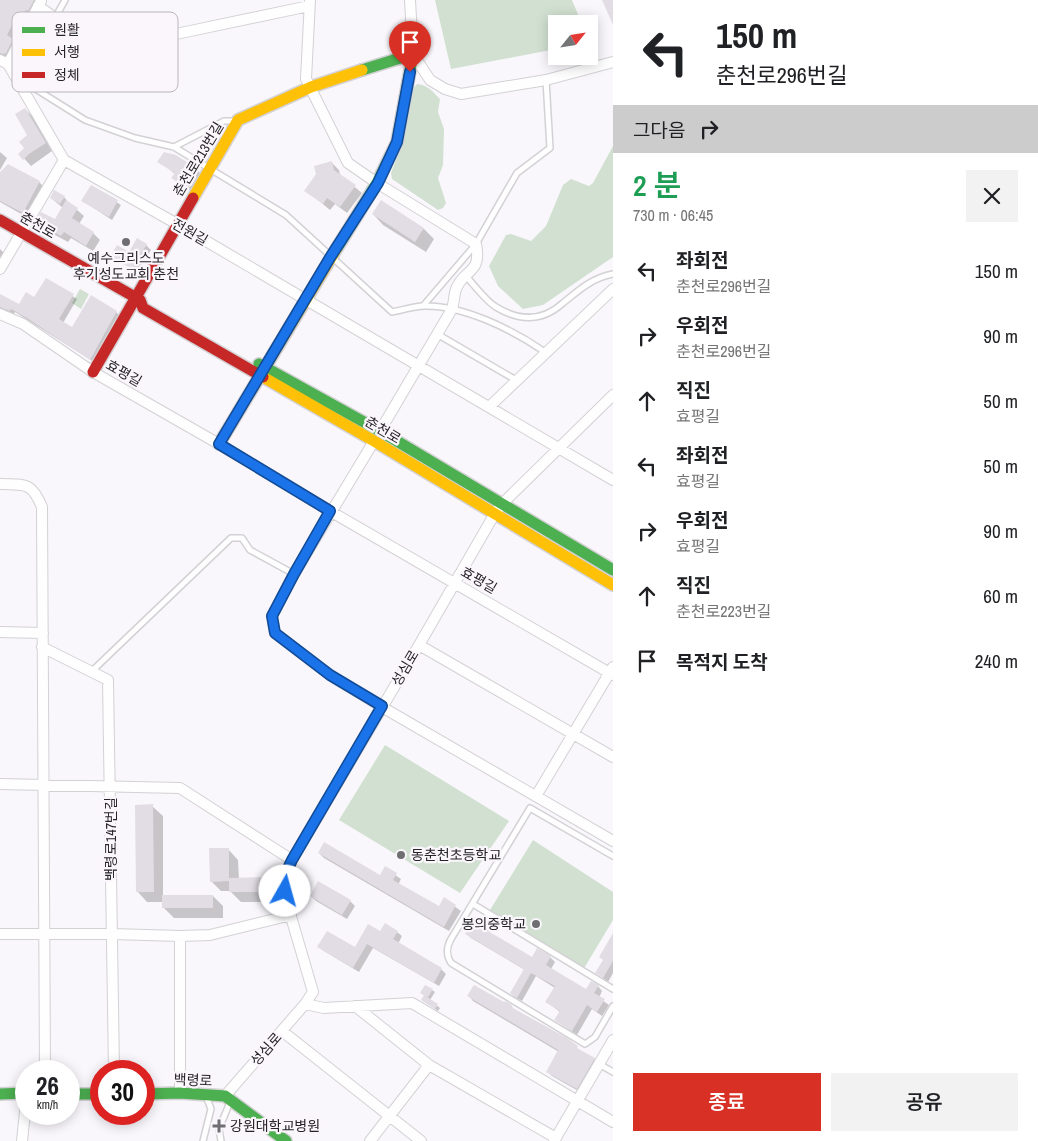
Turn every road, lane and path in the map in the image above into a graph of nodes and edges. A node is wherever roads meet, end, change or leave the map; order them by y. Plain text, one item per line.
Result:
1 (65, 0) edge
2 (410, 0) edge
3 (40, 3) edge
4 (309, 3) edge
5 (49, 12) edge
6 (58, 12) edge
7 (178, 34) edge
8 (12, 49) edge
9 (413, 54) junction
10 (4, 62) edge
11 (613, 62) edge
12 (12, 73) edge
13 (546, 80) junction
14 (311, 86) junction
15 (24, 92) edge
16 (41, 92) edge
17 (238, 120) junction
18 (174, 147) junction
19 (64, 160) junction
20 (209, 169) junction
21 (378, 183) junction
22 (0, 220) edge
23 (177, 224) junction
24 (21, 232) junction
25 (476, 244) junction
26 (331, 256) junction
27 (0, 269) edge
28 (613, 274) edge
29 (466, 276) junction
30 (613, 288) edge
31 (137, 299) junction
32 (305, 299) junction
33 (423, 306) junction
34 (452, 309) junction
35 (0, 314) edge
36 (437, 334) junction
37 (545, 352) junction
38 (418, 365) junction
39 (93, 372) junction
40 (263, 372) junction
41 (516, 380) junction
42 (613, 394) edge
43 (489, 407) junction
44 (377, 436) junction
45 (219, 444) junction
46 (558, 447) junction
47 (613, 480) edge
48 (0, 484) edge
49 (502, 504) junction
50 (330, 511) junction
51 (494, 514) junction
52 (613, 570) edge
53 (294, 574) junction
54 (454, 583) junction
55 (613, 585) edge
56 (0, 632) edge
57 (43, 633) junction
58 (419, 645) junction
59 (42, 647) junction
60 (92, 671) junction
61 (612, 672) edge
62 (382, 706) junction
63 (573, 734) junction
64 (613, 757) edge
65 (0, 784) edge
66 (43, 785) junction
67 (110, 786) junction
68 (536, 796) junction
69 (613, 841) edge
70 (613, 856) edge
71 (292, 860) junction
72 (473, 904) junction
73 (291, 915) junction
74 (44, 933) junction
75 (0, 934) edge
76 (112, 934) junction
77 (180, 936) junction
78 (613, 989) edge
79 (305, 1004) junction
80 (355, 1006) junction
81 (613, 1006) edge
82 (282, 1031) junction
83 (613, 1040) edge
84 (45, 1060) edge
85 (114, 1060) edge
86 (599, 1064) junction
87 (429, 1065) junction
88 (613, 1072) edge
89 (15, 1093) edge
90 (180, 1093) junction
91 (0, 1094) edge
92 (155, 1094) edge
93 (206, 1095) junction
94 (228, 1098) junction
95 (578, 1101) junction
96 (389, 1116) junction
97 (613, 1122) edge
98 (24, 1125) edge
99 (555, 1139) edge
100 (22, 1141) edge
101 (202, 1141) edge
102 (222, 1141) edge
103 (286, 1141) edge
104 (370, 1141) edge
105 (421, 1141) edge

1 - 6 lane
2 - 9 street
3 - 5 street
4 - 7 street
4 - 14 street
8 - 10 street
9 - 13 street
9 - 14 street, 춘천로213번길
9 - 21 street
10 - 12 street
11 - 13 street
13 - 25 lane
14 - 17 street, 춘천로213번길
14 - 21 street
15 - 19 street
16 - 18 lane
17 - 18 lane
17 - 20 street, 춘천로213번길
18 - 20 lane
19 - 23 street, 전원길
19 - 24 street
20 - 23 street, 춘천로213번길
20 - 26 lane
21 - 25 street
21 - 26 street
22 - 24 street, 춘천로
23 - 31 street, 춘천로213번길
23 - 32 street, 전원길
24 - 27 street
24 - 31 street, 춘천로
25 - 29 street
25 - 33 lane
26 - 32 street
26 - 33 lane
28 - 29 lane
29 - 34 street
30 - 37 street
31 - 39 street, 효평길
31 - 40 street, 춘천로
32 - 38 street, 전원길
32 - 40 street
33 - 34 lane
34 - 36 street
34 - 37 lane
35 - 39 street, 효평길
36 - 38 street
36 - 41 lane
37 - 41 street
38 - 43 street, 전원길
38 - 44 street
39 - 45 street, 효평길
40 - 44 street, 춘천로
40 - 45 street
41 - 43 street
42 - 46 street, 성심로
43 - 46 street, 전원길
44 - 49 street, 춘천로
44 - 50 street
44 - 51 street, 춘천로
45 - 50 street, 효평길
46 - 47 street, 전원길
46 - 49 street, 성심로
48 - 57 street
49 - 51 street, 성심로
49 - 52 street, 춘천로
50 - 53 street
50 - 54 street, 효평길
51 - 54 street, 성심로
51 - 55 street, 춘천로
53 - 60 lane
53 - 62 street
54 - 58 street, 성심로
54 - 61 street, 효평길
56 - 57 street
57 - 59 street
58 - 62 street, 성심로
58 - 63 street
59 - 60 street, 백령로147번길
59 - 66 street
60 - 67 street, 백령로147번길
61 - 63 street
62 - 68 street
62 - 71 street, 성심로
63 - 64 street
63 - 68 street
65 - 66 street
66 - 67 street
66 - 74 street
67 - 71 street
67 - 76 street, 백령로147번길
68 - 69 street
70 - 72 lane
71 - 73 street, 성심로
72 - 78 lane
72 - 81 lane
73 - 77 street
73 - 79 street, 성심로
74 - 75 street
74 - 76 street
74 - 84 street
76 - 77 street
76 - 85 street, 백령로147번길
77 - 90 street
79 - 80 street
79 - 82 street, 성심로
80 - 87 street
80 - 95 street
82 - 94 street, 성심로
82 - 96 street
83 - 86 street
86 - 88 lane
86 - 95 street
87 - 96 street
87 - 99 street
89 - 91 street
90 - 92 street, 백령로
90 - 93 street, 백령로
93 - 94 street, 백령로
93 - 101 lane
94 - 102 lane
94 - 103 street
95 - 97 street
95 - 99 street
96 - 104 street
96 - 105 street
98 - 100 street

